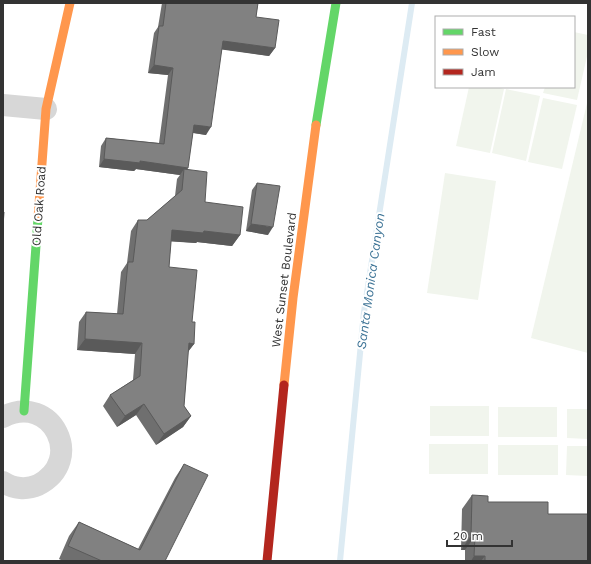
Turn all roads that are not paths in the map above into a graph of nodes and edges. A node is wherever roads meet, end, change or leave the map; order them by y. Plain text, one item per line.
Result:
1 (70, 3) edge
2 (336, 3) edge
3 (3, 105) edge
4 (46, 109) junction
5 (24, 411) junction
6 (3, 417) edge
7 (3, 482) edge
8 (267, 561) edge

1 - 4 main road, Old Oak Road
2 - 8 main road, West Sunset Boulevard
3 - 4 street
4 - 5 main road, Old Oak Road
5 - 6 street
5 - 7 street

